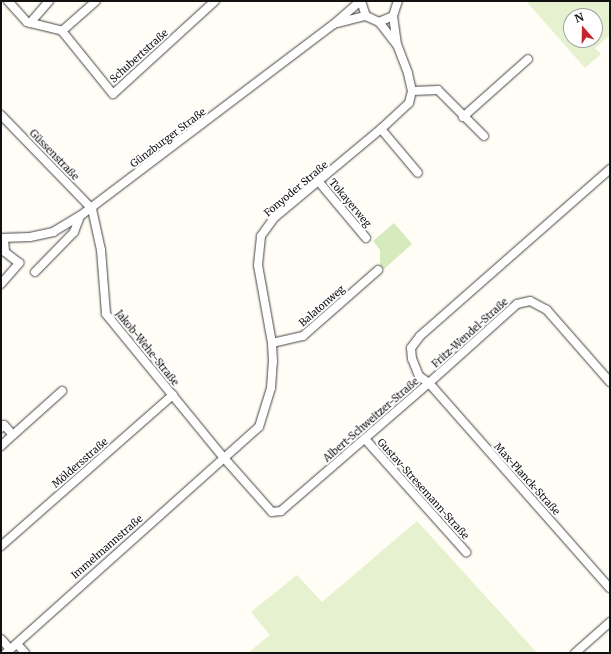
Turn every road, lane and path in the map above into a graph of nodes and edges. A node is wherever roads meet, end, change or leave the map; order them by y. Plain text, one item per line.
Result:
1 (8, 1) edge
2 (49, 1) edge
3 (96, 1) edge
4 (215, 1) edge
5 (360, 1) edge
6 (398, 1) edge
7 (366, 16) junction
8 (393, 16) junction
9 (379, 22) junction
10 (30, 23) junction
11 (334, 24) junction
12 (62, 31) junction
13 (397, 45) junction
14 (528, 59) dead end
15 (412, 91) junction
16 (1, 115) edge
17 (463, 117) junction
18 (381, 129) junction
19 (484, 136) dead end
20 (610, 169) edge
21 (418, 173) dead end
22 (319, 182) junction
23 (92, 209) junction
24 (80, 216) junction
25 (3, 238) edge
26 (366, 238) dead end
27 (378, 270) dead end
28 (35, 272) dead end
29 (1, 284) edge
30 (272, 343) junction
31 (610, 382) edge
32 (430, 383) junction
33 (62, 391) dead end
34 (173, 395) junction
35 (1, 428) edge
36 (13, 435) junction
37 (365, 440) junction
38 (1, 446) edge
39 (224, 458) junction
40 (1, 546) edge
41 (466, 552) dead end
42 (610, 588) edge
43 (610, 622) edge
44 (1, 639) edge
45 (11, 648) edge
46 (25, 653) edge
47 (575, 653) edge

1 - 10 street
2 - 10 street
3 - 12 street
4 - 12 street, Schubertstraße
5 - 7 street
5 - 11 street, Günzburger Straße
6 - 8 street
7 - 9 street
7 - 11 street, Günzburger Straße
8 - 9 street
8 - 13 street
9 - 13 street
10 - 12 street
11 - 23 street, Günzburger Straße
13 - 15 street
14 - 17 street
15 - 17 street
15 - 18 street, Fonyoder Straße
16 - 23 street, Güssenstraße
17 - 19 street
18 - 21 street
18 - 22 street, Fonyoder Straße
20 - 32 street, Albert-Schweitzer-Straße
22 - 26 street, Tokayerweg
22 - 30 street, Fonyoder Straße
23 - 24 street, Günzburger Straße
23 - 34 street, Jakob-Wehe-Straße
24 - 25 street, Günzburger Straße
24 - 28 street
25 - 29 street
27 - 30 street, Balatonweg
30 - 39 street, Fonyoder Straße
31 - 32 street, Fritz-Wendel-Straße
32 - 37 street, Albert-Schweitzer-Straße
32 - 42 street, Max-Planck-Straße
33 - 36 street
34 - 39 street, Jakob-Wehe-Straße
34 - 40 street, Möldersstraße
35 - 36 street
36 - 38 street
37 - 39 street, Albert-Schweitzer-Straße
37 - 41 street, Gustav-Stresemann-Straße
39 - 45 street, Immelmannstraße
43 - 47 street
44 - 45 street
45 - 46 street

